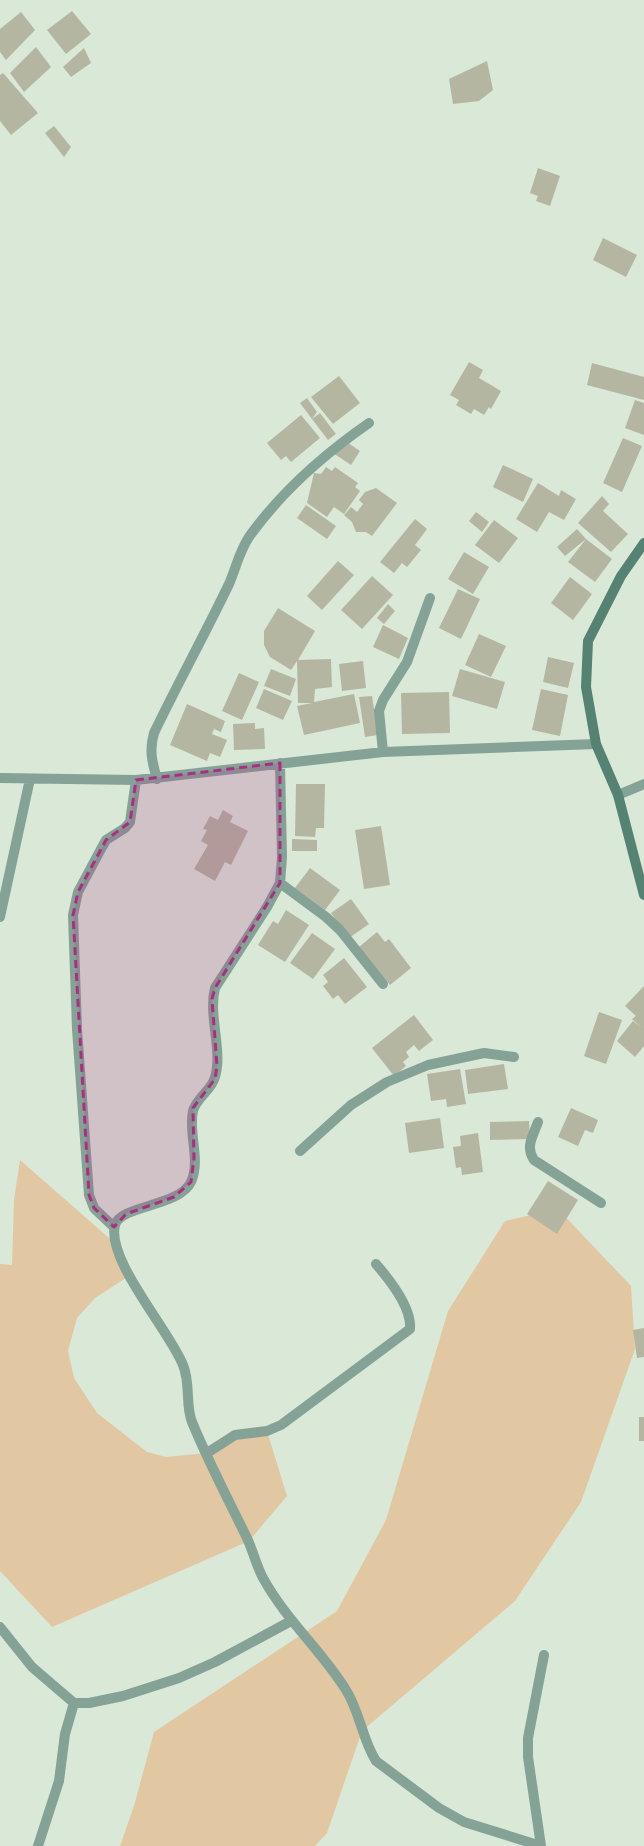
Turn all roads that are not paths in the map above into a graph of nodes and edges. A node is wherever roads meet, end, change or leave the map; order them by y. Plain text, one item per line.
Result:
1 (369, 423) dead end
2 (644, 543) edge
3 (430, 598) dead end
4 (596, 744) junction
5 (382, 752) junction
6 (280, 763) junction
7 (0, 778) edge
8 (30, 779) junction
9 (157, 779) junction
10 (136, 780) junction
11 (644, 784) edge
12 (618, 795) junction
13 (280, 883) junction
14 (644, 895) edge
15 (0, 917) edge
16 (383, 984) dead end
17 (514, 1057) dead end
18 (538, 1122) dead end
19 (300, 1151) dead end
20 (601, 1204) dead end
21 (114, 1227) junction
22 (376, 1264) dead end
23 (207, 1453) junction
24 (291, 1621) junction
25 (0, 1627) edge
26 (544, 1655) dead end
27 (74, 1703) junction
28 (38, 1846) edge
29 (541, 1846) edge

1 - 9 street
2 - 4 street
3 - 5 street
4 - 5 street
4 - 12 street
5 - 6 street
6 - 9 street
6 - 13 street
7 - 8 street
8 - 10 street
8 - 15 street
9 - 10 street
10 - 21 street
11 - 12 street
12 - 14 street
13 - 16 street
13 - 21 street
17 - 19 street
18 - 20 street
21 - 23 street
22 - 23 street
23 - 24 street
24 - 27 street
24 - 29 street
25 - 27 street
26 - 29 street
27 - 28 street

